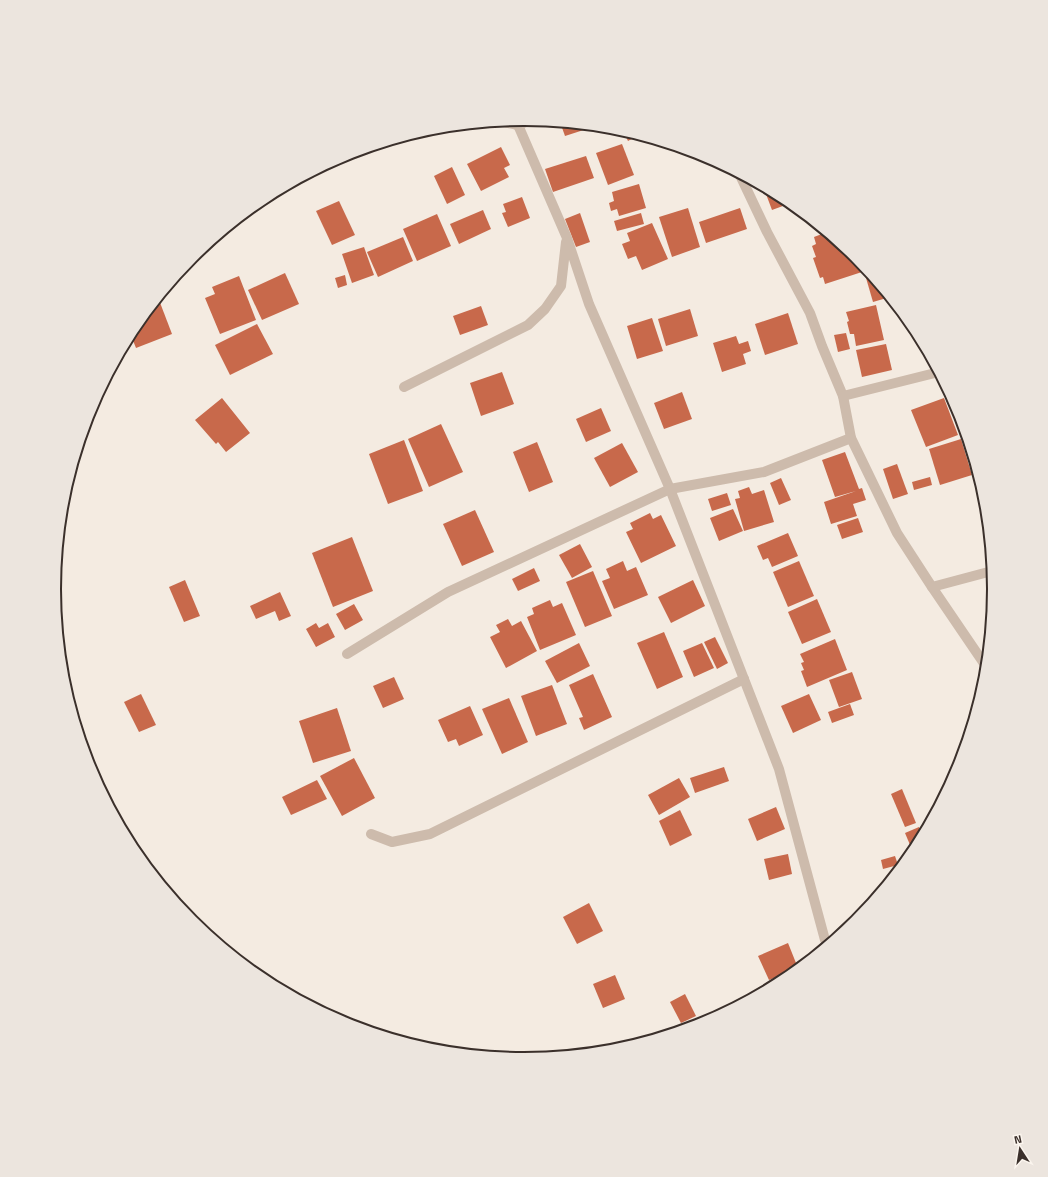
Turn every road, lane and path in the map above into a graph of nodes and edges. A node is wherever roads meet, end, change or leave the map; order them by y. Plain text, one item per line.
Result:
1 (518, 126) edge
2 (741, 180) edge
3 (567, 238) junction
4 (933, 373) edge
5 (404, 387) dead end
6 (843, 396) junction
7 (851, 438) junction
8 (670, 489) junction
9 (986, 572) edge
10 (932, 587) junction
11 (347, 654) dead end
12 (981, 659) edge
13 (744, 679) junction
14 (371, 834) dead end
15 (825, 940) dead end

1 - 3 street
2 - 6 street
3 - 5 street
3 - 8 street
4 - 6 street
6 - 7 street
7 - 8 street
7 - 10 street
8 - 11 street
8 - 13 street
9 - 10 street
10 - 12 street
13 - 14 street
13 - 15 street

